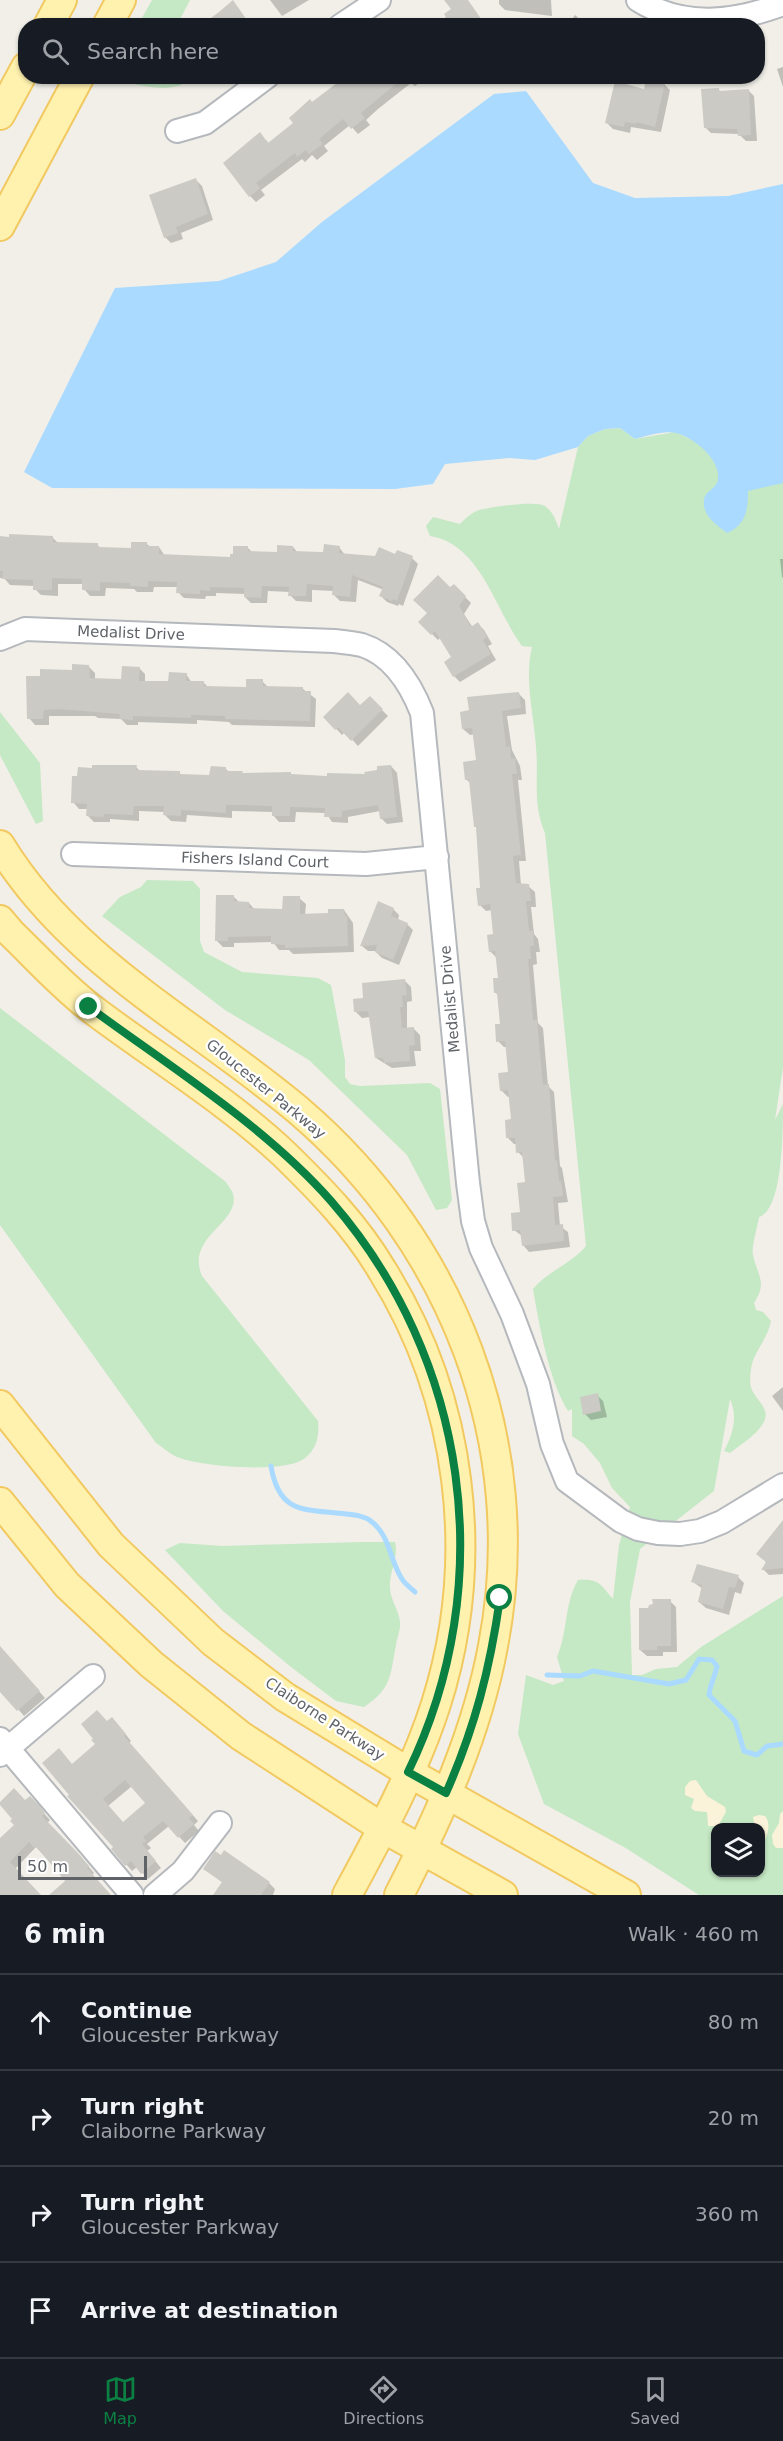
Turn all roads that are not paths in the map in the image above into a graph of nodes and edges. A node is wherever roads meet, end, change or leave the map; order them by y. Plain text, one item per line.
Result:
1 (62, 0) edge
2 (121, 0) edge
3 (379, 0) edge
4 (638, 0) edge
5 (783, 4) edge
6 (52, 18) edge
7 (112, 18) edge
8 (352, 18) edge
9 (689, 18) edge
10 (732, 18) edge
11 (18, 82) edge
12 (76, 84) edge
13 (257, 84) edge
14 (0, 115) edge
15 (177, 131) dead end
16 (0, 226) edge
17 (0, 639) edge
18 (0, 845) edge
19 (73, 854) dead end
20 (437, 857) junction
21 (0, 920) edge
22 (0, 1405) edge
23 (783, 1485) edge
24 (0, 1502) edge
25 (93, 1676) dead end
26 (3, 1748) edge
27 (408, 1772) junction
28 (446, 1793) junction
29 (220, 1823) dead end
30 (381, 1827) junction
31 (421, 1849) junction
32 (132, 1895) edge
33 (155, 1895) edge
34 (347, 1895) edge
35 (399, 1895) edge
36 (503, 1895) edge
37 (626, 1895) edge

1 - 6 main road
2 - 7 main road
3 - 8 street
4 - 9 street
5 - 10 street
11 - 14 main road
12 - 16 main road
13 - 15 street
17 - 20 street, Medalist Drive
18 - 28 main road, Gloucester Parkway
19 - 20 street, Fishers Island Court
20 - 23 street, Medalist Drive
21 - 27 main road
22 - 27 main road, Claiborne Parkway
24 - 30 main road
25 - 26 street
26 - 32 street
27 - 28 main road, Claiborne Parkway
27 - 30 main road
28 - 31 main road, Gloucester Parkway
28 - 37 main road, Claiborne Parkway
29 - 33 street
30 - 31 main road
30 - 34 main road
31 - 35 main road, Gloucester Parkway
31 - 36 main road

